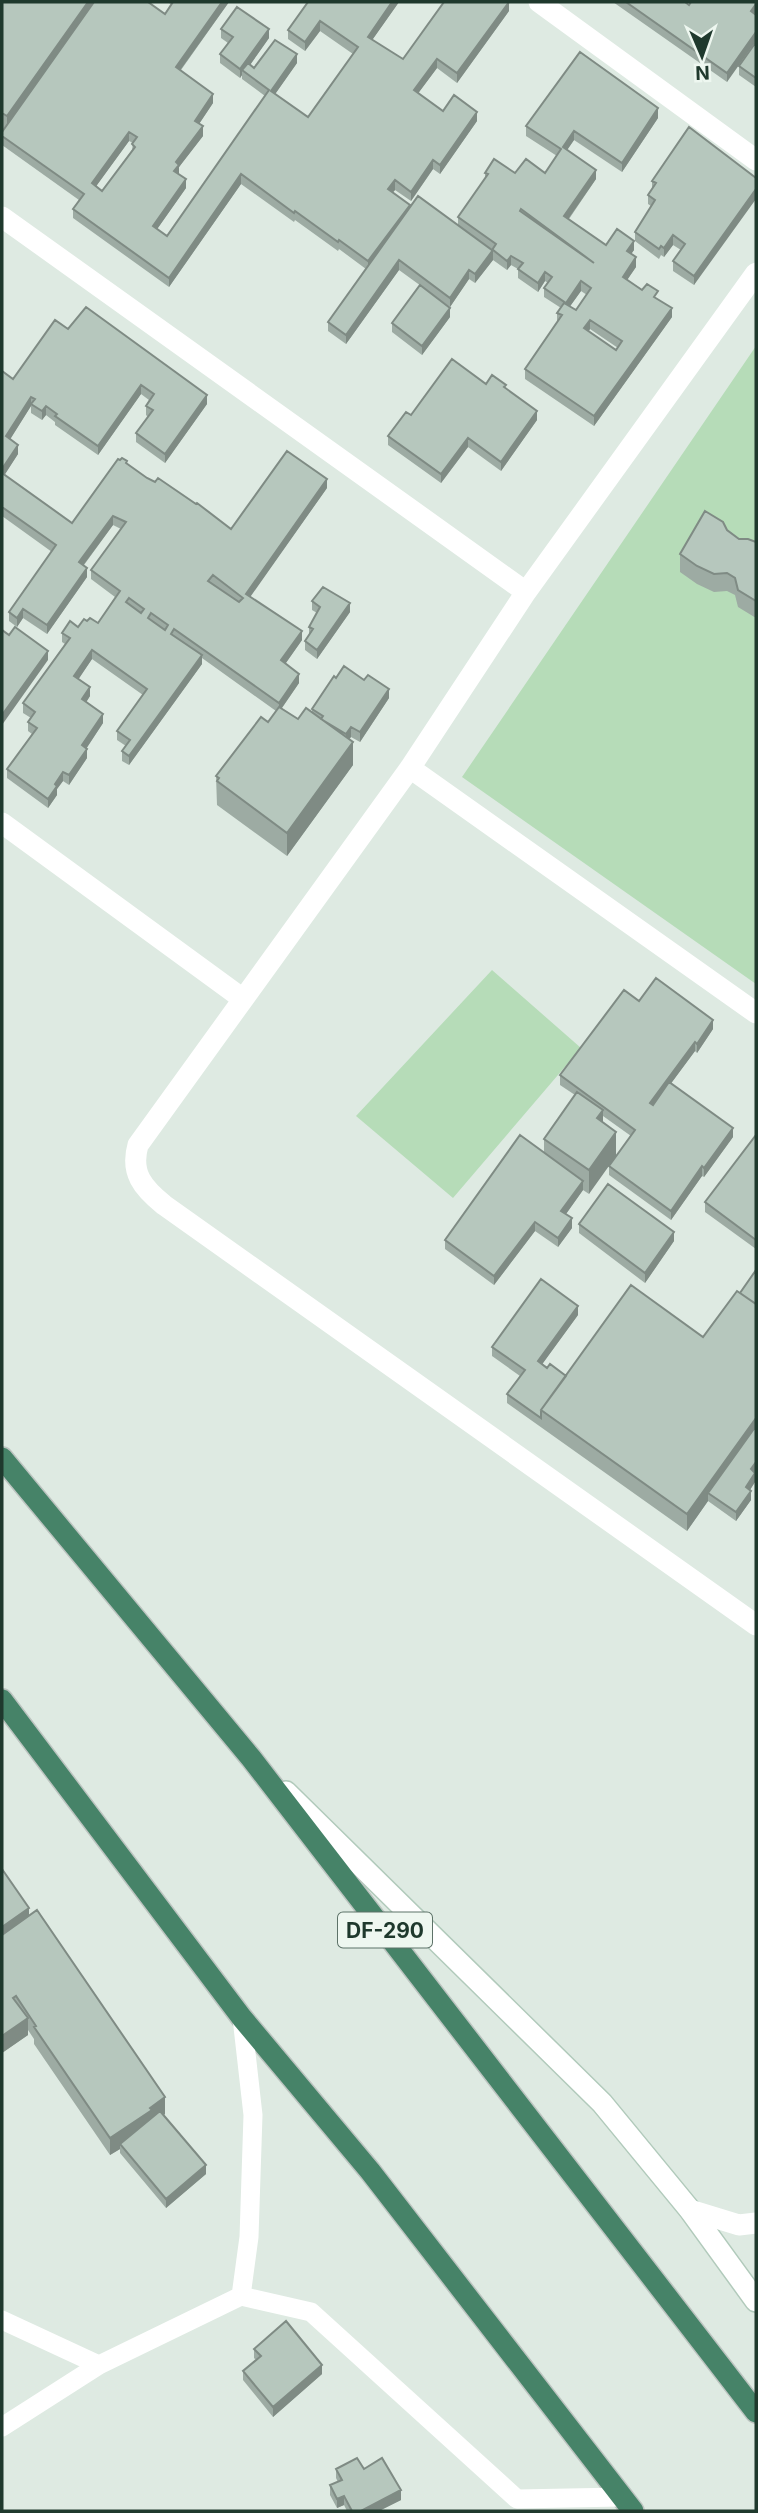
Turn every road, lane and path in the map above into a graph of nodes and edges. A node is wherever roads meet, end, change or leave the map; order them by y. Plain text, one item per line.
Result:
1 (540, 2) edge
2 (756, 160) edge
3 (2, 217) edge
4 (756, 273) edge
5 (526, 592) junction
6 (410, 768) junction
7 (2, 822) edge
8 (243, 999) junction
9 (756, 1013) edge
10 (2, 1458) edge
11 (756, 1625) edge
12 (2, 1700) edge
13 (251, 1758) junction
14 (242, 2018) junction
15 (691, 2210) junction
16 (756, 2224) edge
17 (241, 2296) junction
18 (756, 2301) edge
19 (2, 2320) edge
20 (99, 2365) junction
21 (756, 2412) edge
22 (2, 2427) edge
23 (627, 2504) edge

1 - 2 street
3 - 5 street
4 - 5 street
5 - 6 street
6 - 8 street
6 - 9 street
7 - 8 street
8 - 11 street
10 - 13 highway, DF-290
12 - 14 highway
13 - 15 street
13 - 21 highway, DF-290
14 - 17 lane
14 - 23 highway
15 - 16 street
15 - 18 street
17 - 20 lane
17 - 23 lane
19 - 20 lane
20 - 22 lane

